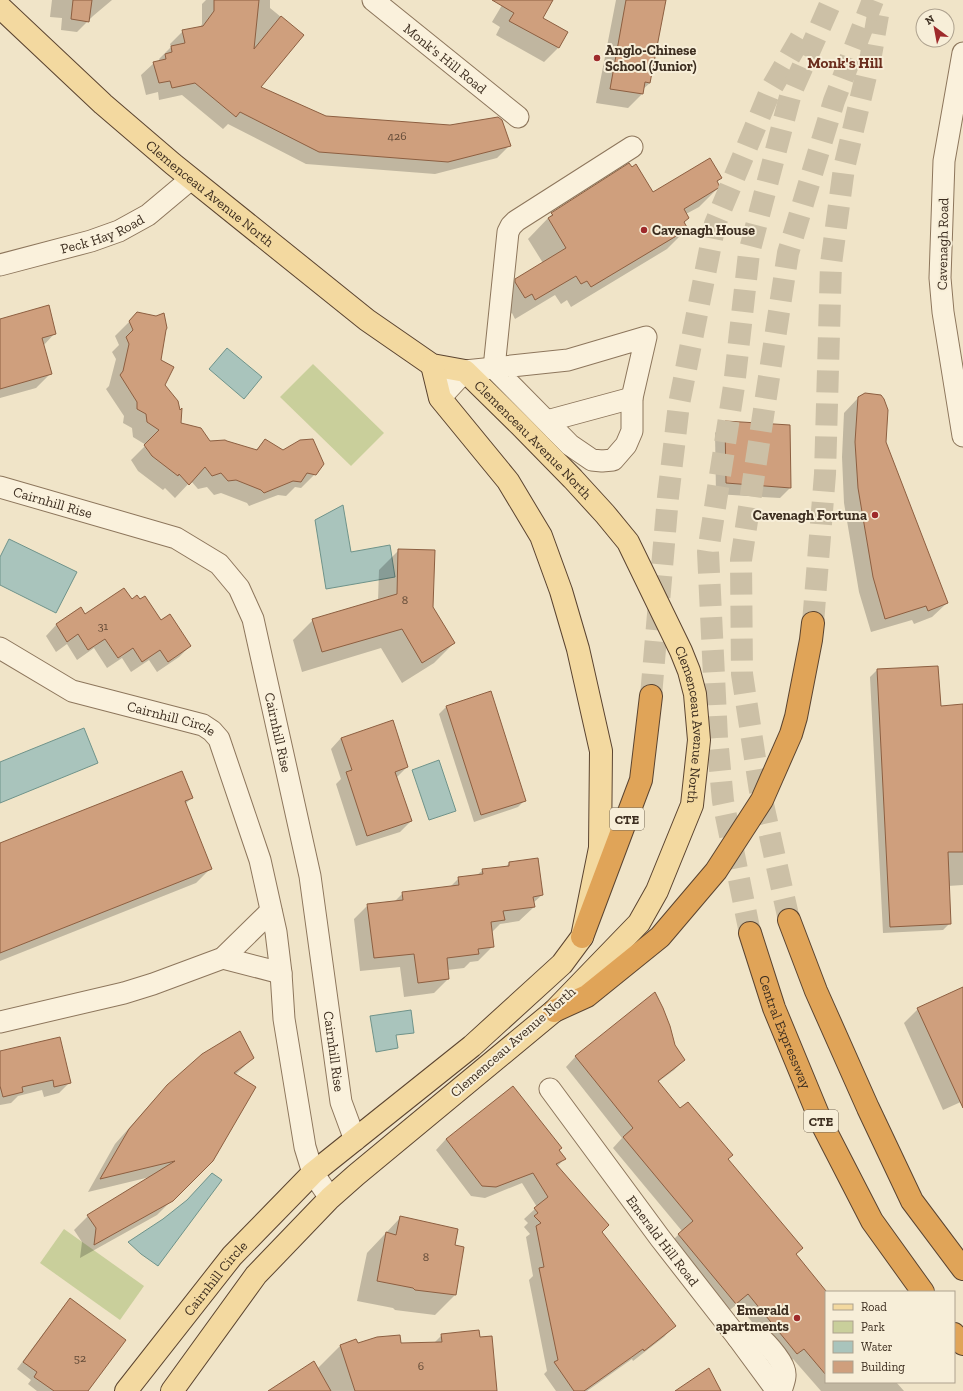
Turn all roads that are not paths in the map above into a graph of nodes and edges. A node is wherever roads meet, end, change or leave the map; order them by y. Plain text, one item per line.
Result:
1 (373, 0) edge
2 (0, 7) edge
3 (963, 52) edge
4 (518, 117) dead end
5 (632, 147) dead end
6 (192, 179) junction
7 (0, 265) edge
8 (432, 365) junction
9 (494, 368) junction
10 (465, 370) junction
11 (440, 398) junction
12 (632, 398) junction
13 (547, 421) junction
14 (963, 436) edge
15 (0, 487) edge
16 (813, 623) tunnel mouth
17 (0, 648) edge
18 (651, 696) tunnel mouth
19 (271, 911) junction
20 (789, 920) tunnel mouth
21 (750, 933) tunnel mouth
22 (582, 937) junction
23 (223, 958) junction
24 (281, 973) junction
25 (554, 1011) junction
26 (0, 1022) edge
27 (550, 1089) dead end
28 (355, 1140) junction
29 (313, 1173) junction
30 (330, 1198) junction
31 (963, 1270) edge
32 (923, 1291) edge
33 (955, 1335) edge
34 (738, 1338) junction
35 (963, 1344) edge
36 (126, 1391) edge
37 (172, 1391) edge
38 (777, 1391) edge
39 (781, 1391) edge

1 - 4 street, Monk's Hill Road
2 - 6 main road, Clemenceau Avenue North
3 - 14 street, Cavenagh Road
5 - 9 street
6 - 7 street, Peck Hay Road
6 - 8 main road, Clemenceau Avenue North
8 - 10 main road, Clemenceau Avenue North
8 - 11 main road, Clemenceau Avenue North
9 - 10 street
9 - 12 street
9 - 13 street
10 - 11 street, Clemenceau Avenue North
10 - 25 main road, Clemenceau Avenue North
11 - 22 main road, Clemenceau Avenue North
12 - 13 street
12 - 13 street
15 - 28 street, Cairnhill Rise
16 - 25 highway
17 - 19 street, Cairnhill Circle
18 - 22 highway, CTE
19 - 23 street
19 - 24 street, Cairnhill Circle
20 - 31 highway
21 - 32 highway, Central Expressway / CTE
22 - 28 main road, Clemenceau Avenue North
23 - 24 street
23 - 26 street
24 - 29 street, Cairnhill Circle
25 - 30 main road, Clemenceau Avenue North
27 - 34 street, Emerald Hill Road
28 - 29 main road, Clemenceau Avenue North
29 - 30 street, Cairnhill Circle
29 - 36 main road, Cairnhill Circle
30 - 37 main road, Cairnhill Circle
33 - 35 highway
34 - 38 street, Emerald Hill Road
34 - 39 street

